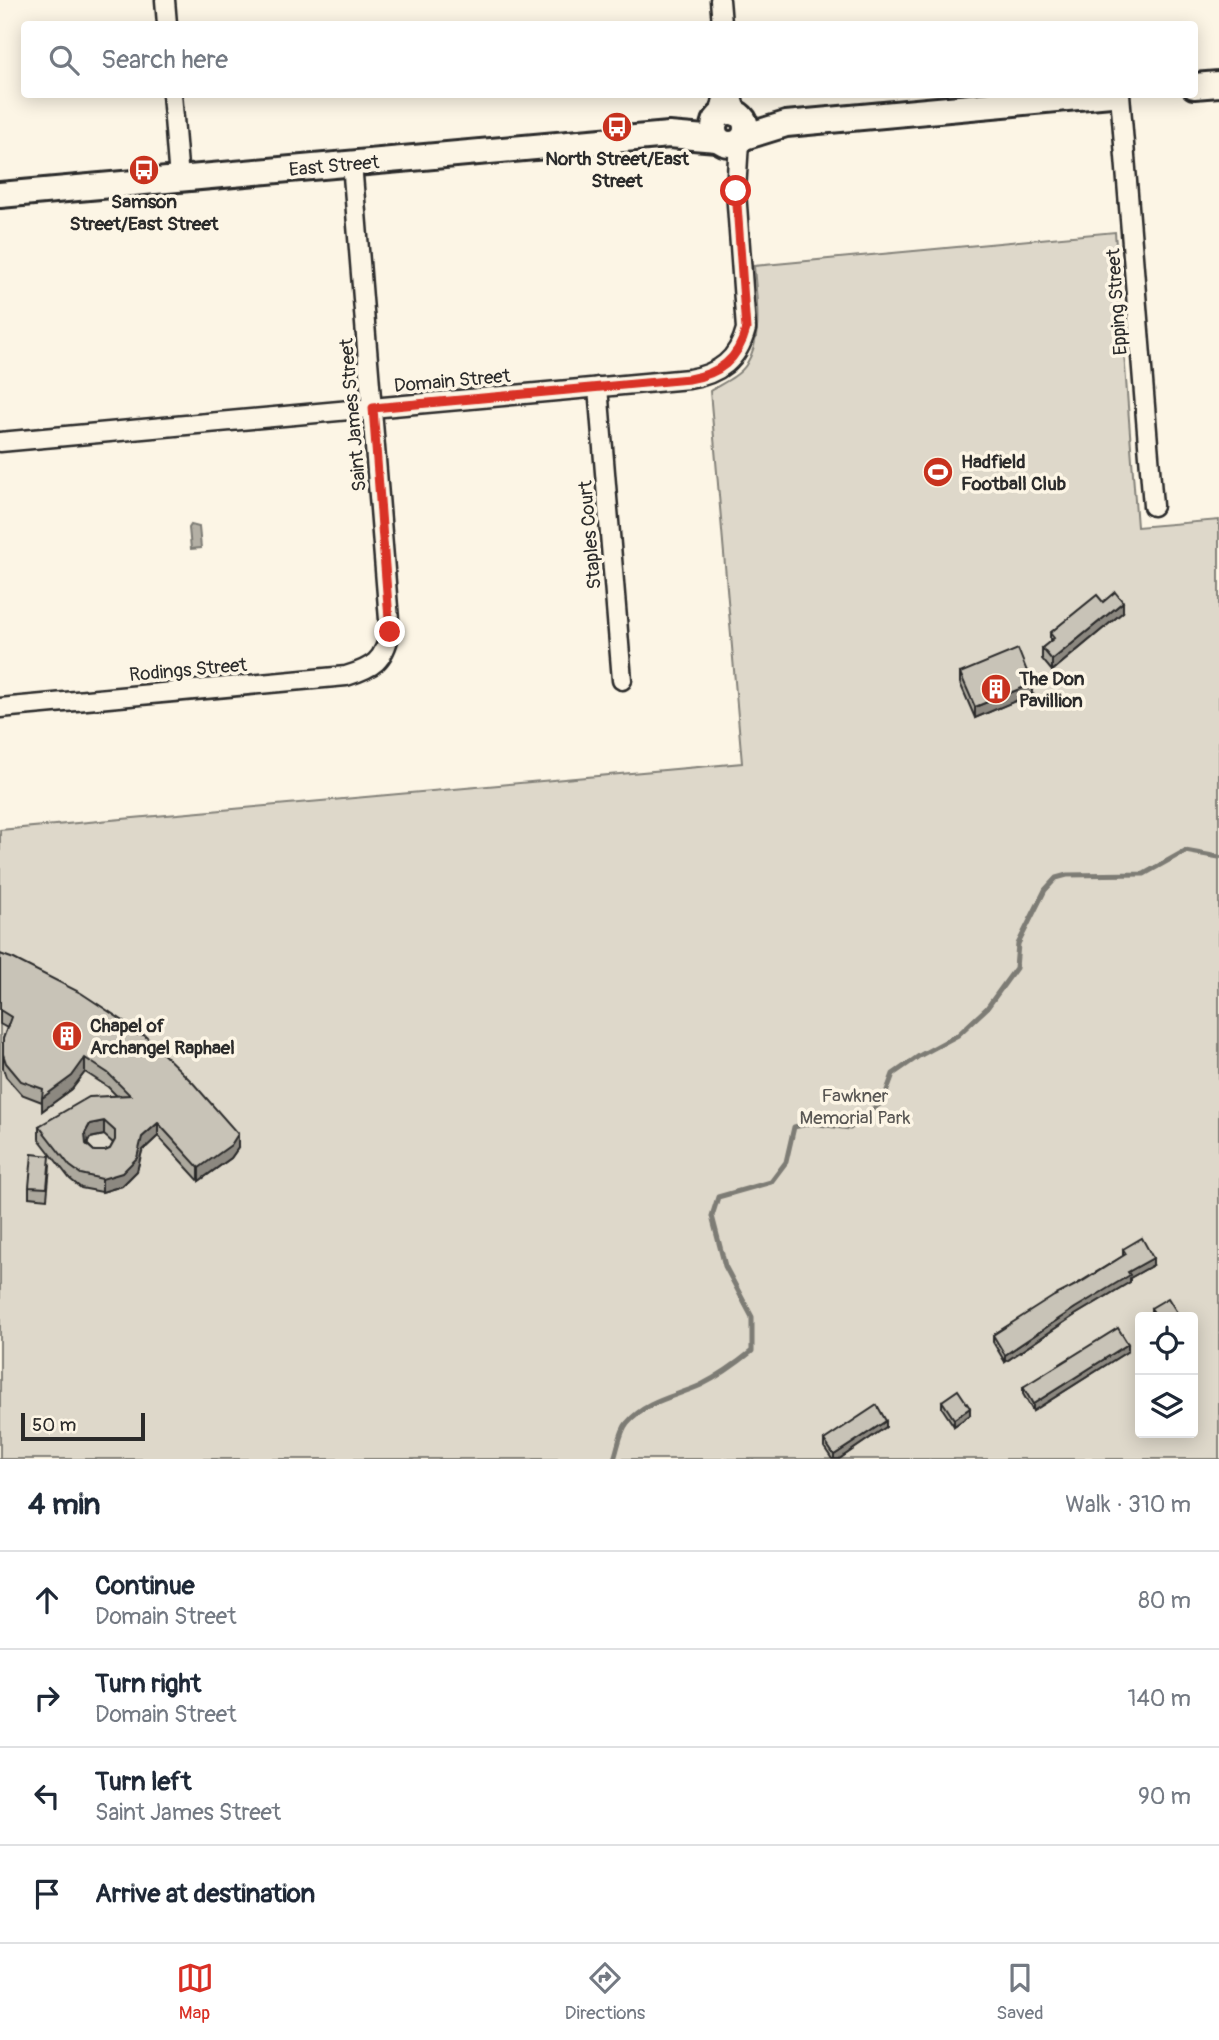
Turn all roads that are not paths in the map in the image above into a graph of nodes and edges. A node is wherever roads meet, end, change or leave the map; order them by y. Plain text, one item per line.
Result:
1 (165, 0) edge
2 (720, 0) edge
3 (167, 21) edge
4 (722, 21) edge
5 (1219, 84) edge
6 (1198, 86) edge
7 (172, 98) edge
8 (1068, 98) edge
9 (1120, 98) edge
10 (729, 122) edge
11 (352, 163) junction
12 (179, 179) junction
13 (0, 195) edge
14 (598, 387) junction
15 (373, 408) junction
16 (0, 443) edge
17 (1153, 506) dead end
18 (378, 662) joint
19 (622, 680) dead end
20 (0, 708) edge

1 - 3 street
2 - 4 street
5 - 6 street
7 - 12 street
8 - 10 street, East Street
9 - 17 street, Epping Street
10 - 11 street, East Street
10 - 14 street, Domain Street
11 - 12 street, East Street
11 - 15 street, Saint James Street
12 - 13 street, East Street
14 - 15 street, Domain Street
14 - 19 street, Staples Court
15 - 16 street, Domain Street
15 - 18 street, Saint James Street
18 - 20 street, Rodings Street

